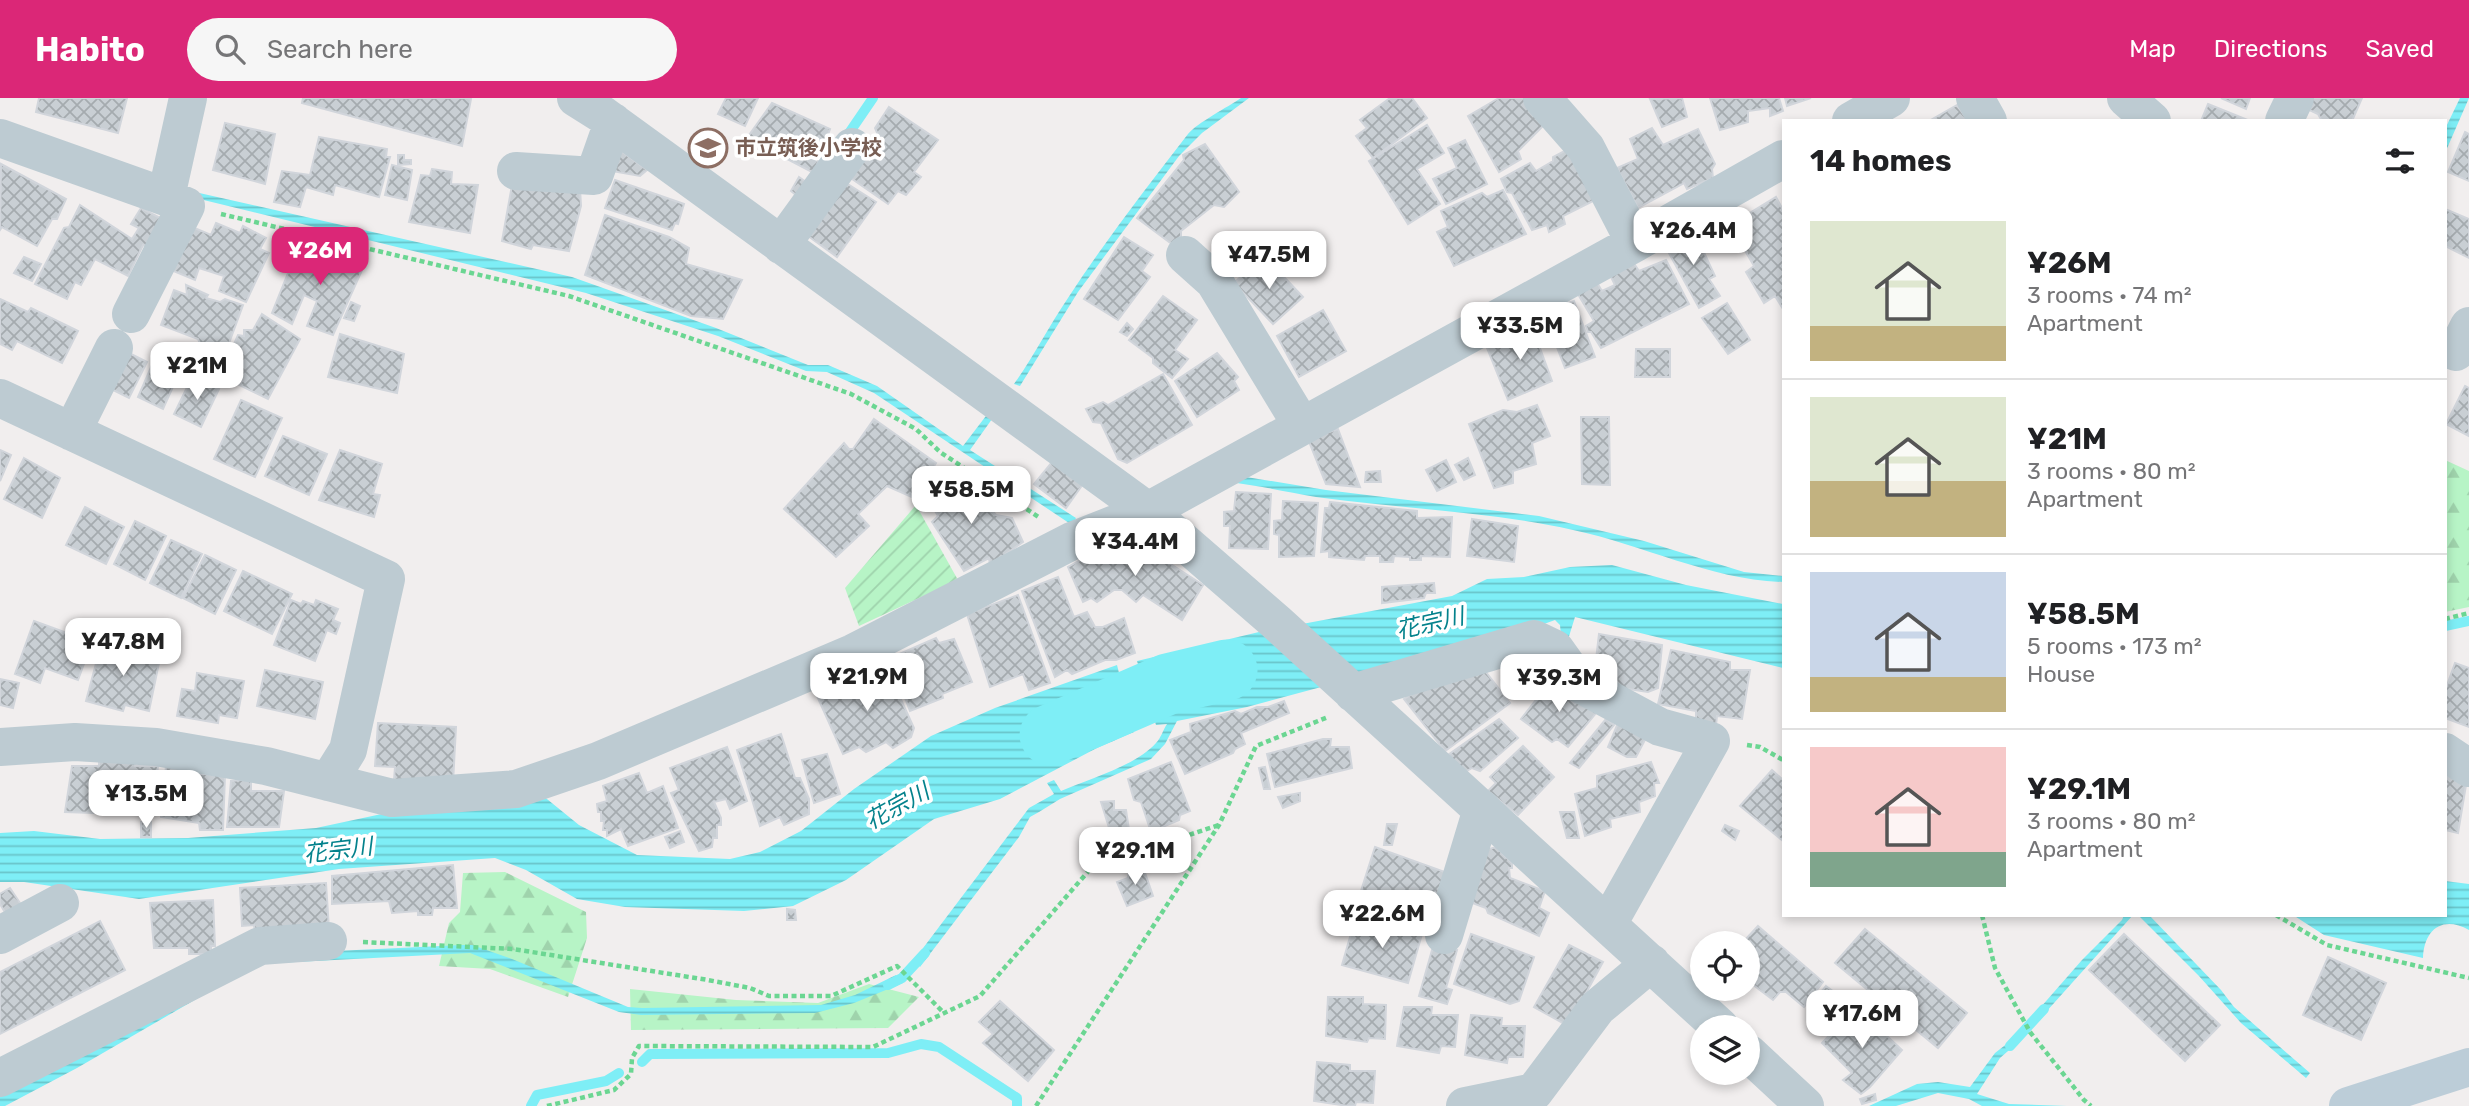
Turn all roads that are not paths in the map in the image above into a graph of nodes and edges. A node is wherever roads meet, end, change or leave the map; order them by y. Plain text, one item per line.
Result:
1 (188, 98) edge
2 (576, 98) edge
3 (1542, 98) edge
4 (1891, 98) edge
5 (1975, 98) edge
6 (2126, 98) edge
7 (2295, 98) edge
8 (1851, 112) edge
9 (1987, 119) edge
10 (2150, 119) edge
11 (2285, 119) edge
12 (613, 122) junction
13 (0, 138) edge
14 (852, 147) dead end
15 (1782, 160) edge
16 (516, 171) dead end
17 (176, 201) junction
18 (1635, 243) junction
19 (781, 245) junction
20 (1185, 255) dead end
21 (131, 314) dead end
22 (114, 348) dead end
23 (0, 398) edge
24 (1302, 426) junction
25 (72, 432) junction
26 (1148, 511) junction
27 (1355, 694) junction
28 (0, 747) edge
29 (2447, 753) edge
30 (2469, 768) edge
31 (328, 782) junction
32 (1482, 809) junction
33 (61, 903) dead end
34 (1608, 924) junction
35 (0, 935) edge
36 (1444, 935) dead end
37 (328, 941) road end
38 (1651, 963) junction
39 (1707, 1015) edge
40 (1760, 1064) edge
41 (2469, 1067) edge
42 (0, 1079) edge
43 (1465, 1106) edge
44 (1805, 1106) edge
45 (2347, 1106) edge

1 - 17 street
2 - 12 street
3 - 18 street
4 - 8 street
5 - 9 street
6 - 10 street
7 - 11 street
12 - 16 street
12 - 19 street
13 - 17 street
14 - 19 street
15 - 18 street
17 - 21 street
18 - 24 street
19 - 26 street
20 - 24 street
22 - 25 street
23 - 25 street
24 - 26 street
25 - 31 street
26 - 27 street
26 - 31 street
27 - 32 street
27 - 34 street
28 - 31 street
29 - 30 street
32 - 34 street
32 - 36 street
33 - 35 street
34 - 38 street
37 - 42 street
38 - 39 street
38 - 43 street
40 - 44 street
41 - 45 street

